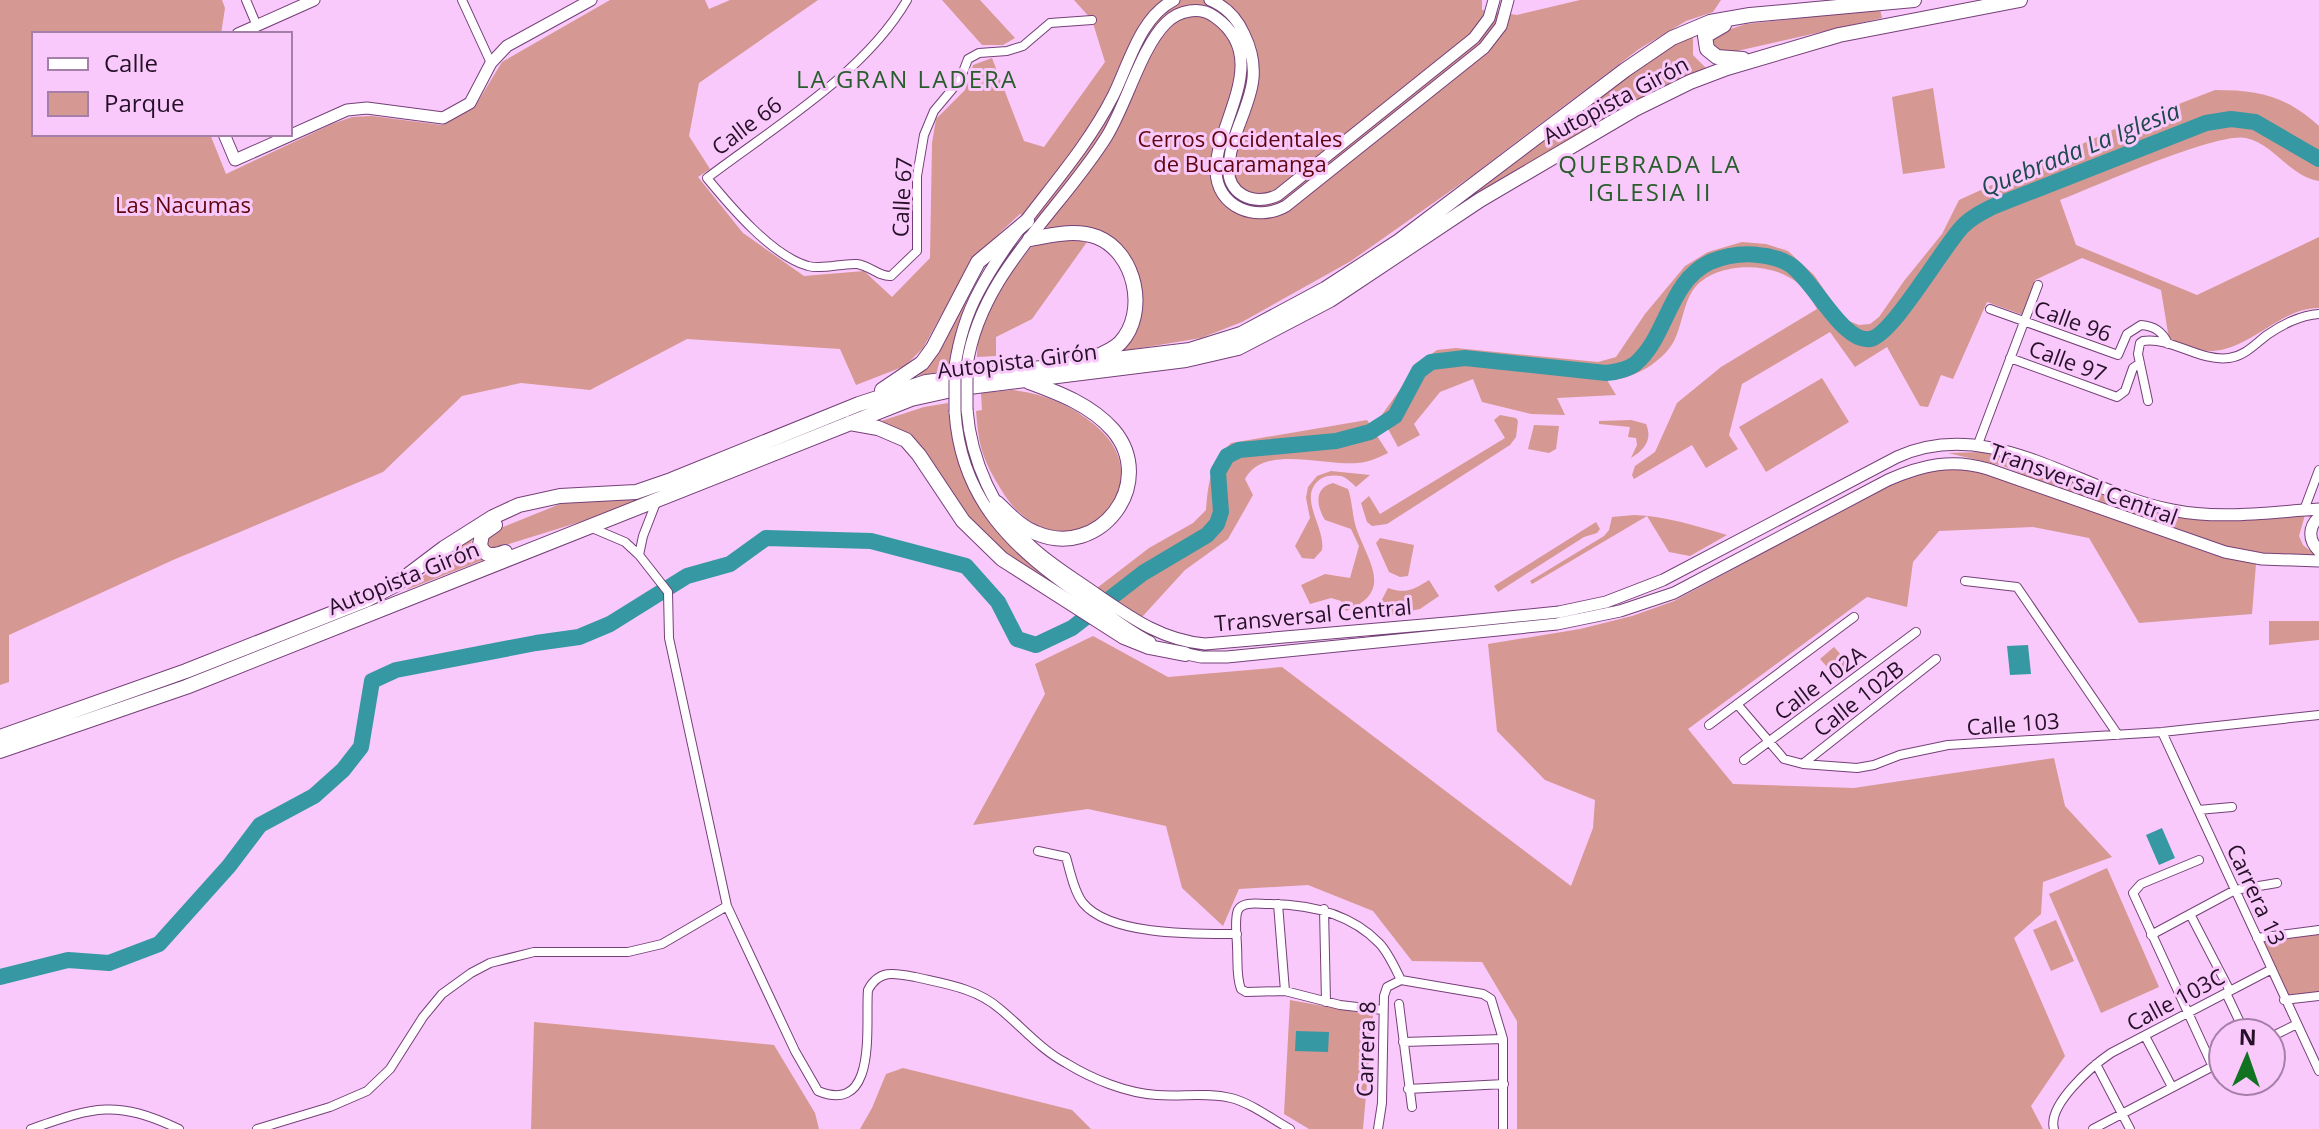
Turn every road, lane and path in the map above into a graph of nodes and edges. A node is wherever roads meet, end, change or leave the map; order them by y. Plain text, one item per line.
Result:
1 (246, 0) edge
2 (314, 0) edge
3 (462, 0) edge
4 (591, 0) edge
5 (907, 0) edge
6 (1174, 0) edge
7 (1210, 0) edge
8 (1494, 0) edge
9 (1508, 0) edge
10 (1914, 0) edge
11 (2020, 0) edge
12 (1750, 15) junction
13 (1092, 20) dead end
14 (257, 26) junction
15 (243, 32) edge
16 (1756, 59) junction
17 (491, 63) junction
18 (292, 135) edge
19 (225, 136) edge
20 (289, 136) edge
21 (1027, 221) junction
22 (1030, 239) junction
23 (886, 276) joint
24 (2038, 285) dead end
25 (1990, 309) dead end
26 (2319, 314) edge
27 (2024, 322) junction
28 (2168, 344) junction
29 (2010, 358) junction
30 (2140, 363) junction
31 (1069, 365) junction
32 (961, 366) junction
33 (1025, 381) junction
34 (2148, 401) dead end
35 (859, 404) junction
36 (961, 411) junction
37 (850, 423) junction
38 (1978, 444) junction
39 (2319, 470) edge
40 (560, 496) junction
41 (657, 500) junction
42 (997, 503) junction
43 (2319, 509) edge
44 (2304, 510) junction
45 (2319, 517) edge
46 (590, 527) junction
47 (571, 534) junction
48 (2319, 551) edge
49 (639, 555) junction
50 (2319, 561) edge
51 (1965, 581) dead end
52 (1085, 599) junction
53 (1854, 617) dead end
54 (1112, 618) junction
55 (1916, 632) dead end
56 (1185, 654) joint
57 (1936, 659) dead end
58 (1737, 704) junction
59 (2319, 715) edge
60 (1709, 725) dead end
61 (2162, 732) junction
62 (2118, 735) junction
63 (0, 737) edge
64 (1770, 741) junction
65 (0, 751) edge
66 (1744, 760) dead end
67 (1803, 764) junction
68 (2232, 807) dead end
69 (2198, 810) junction
70 (1038, 851) dead end
71 (2199, 860) dead end
72 (2277, 883) dead end
73 (2235, 890) junction
74 (1278, 904) junction
75 (727, 906) junction
76 (1324, 909) junction
77 (2190, 914) junction
78 (2319, 930) edge
79 (1237, 934) junction
80 (2151, 935) junction
81 (2257, 938) junction
82 (2272, 969) junction
83 (1401, 980) junction
84 (1285, 991) junction
85 (2228, 992) junction
86 (2319, 996) edge
87 (2284, 1000) junction
88 (1326, 1002) junction
89 (1399, 1004) dead end
90 (1383, 1010) junction
91 (2186, 1014) junction
92 (2238, 1017) edge
93 (2297, 1024) junction
94 (2287, 1029) edge
95 (2145, 1036) junction
96 (1503, 1039) junction
97 (1403, 1042) junction
98 (2207, 1055) edge
99 (2096, 1064) junction
100 (2207, 1070) edge
101 (2319, 1071) edge
102 (1504, 1084) junction
103 (2172, 1087) junction
104 (1408, 1089) junction
105 (1412, 1107) dead end
106 (2122, 1113) junction
107 (31, 1129) edge
108 (179, 1129) edge
109 (257, 1129) edge
110 (1290, 1129) edge
111 (1378, 1129) edge
112 (1503, 1129) edge
113 (2054, 1129) edge
114 (2093, 1129) edge
115 (2130, 1129) edge

1 - 14 street
2 - 14 main road
3 - 17 street
4 - 17 main road
5 - 23 street, Calle 66
6 - 21 main road, Transversal Central
7 - 8 main road
9 - 22 main road, Transversal Central
10 - 12 highway, Autopista Girón
11 - 16 highway, Autopista Girón
12 - 16 highway
12 - 31 highway, Autopista Girón
13 - 23 street, Calle 67
14 - 15 main road
16 - 33 highway, Autopista Girón
17 - 18 main road
19 - 20 main road
21 - 32 main road, Transversal Central
21 - 35 highway
22 - 31 highway
22 - 32 main road, Transversal Central
24 - 27 street
25 - 27 street, Calle 96
26 - 28 street
27 - 28 street, Calle 96
27 - 29 street
28 - 30 street
29 - 30 street, Calle 97
29 - 38 street
30 - 34 street
31 - 35 highway, Autopista Girón
32 - 36 main road, Transversal Central, bridge
33 - 37 highway, Autopista Girón
33 - 42 highway
35 - 40 highway, Autopista Girón
36 - 42 main road, Transversal Central
36 - 52 main road, Transversal Central
37 - 41 highway, Autopista Girón
37 - 52 highway
38 - 44 main road, Transversal Central
38 - 54 main road, Transversal Central
39 - 44 street
40 - 47 highway
40 - 63 highway, Autopista Girón
41 - 46 highway, Autopista Girón
41 - 49 street
42 - 52 main road, Transversal Central
43 - 44 main road, Transversal Central
45 - 48 main road
46 - 47 highway, Autopista Girón
46 - 49 street
47 - 65 highway, Autopista Girón
49 - 75 street
50 - 56 main road, Transversal Central
51 - 62 street
52 - 54 highway
52 - 54 main road, Transversal Central
53 - 58 street
54 - 56 highway
55 - 64 street, Calle 102A
57 - 67 street, Calle 102B
58 - 60 street
58 - 64 street, Calle 103
59 - 61 street, Calle 103
61 - 62 street, Calle 103
61 - 69 street, Carrera 13
62 - 67 street, Calle 103
64 - 66 street, Calle 102A
64 - 67 street, Calle 103
68 - 69 street
69 - 73 street, Carrera 13
70 - 79 street
71 - 80 street
72 - 73 street
73 - 77 street
73 - 81 street, Carrera 13
74 - 76 street
74 - 79 street
74 - 84 street
75 - 109 street
75 - 110 street
76 - 83 street
76 - 88 street
77 - 80 street
77 - 85 street
78 - 81 street
79 - 84 street
80 - 91 street
81 - 82 street, Carrera 13
82 - 85 street, Calle 103C
82 - 87 street, Carrera 13
83 - 90 street, Carrera 8
83 - 96 street
84 - 88 street
85 - 91 street, Calle 103C
85 - 92 street
86 - 87 street
87 - 93 street, Carrera 13
88 - 90 street
89 - 97 street
90 - 111 street, Carrera 8
91 - 95 street, Calle 103C
91 - 98 street
93 - 94 street
93 - 101 street, Carrera 13
95 - 99 street, Calle 103C
95 - 103 street
96 - 97 street
96 - 102 street
97 - 104 street
99 - 106 street
99 - 113 street, Calle 103C
100 - 103 street
102 - 104 street
102 - 112 street
103 - 106 street
104 - 105 street
106 - 114 street
106 - 115 street
107 - 108 street

